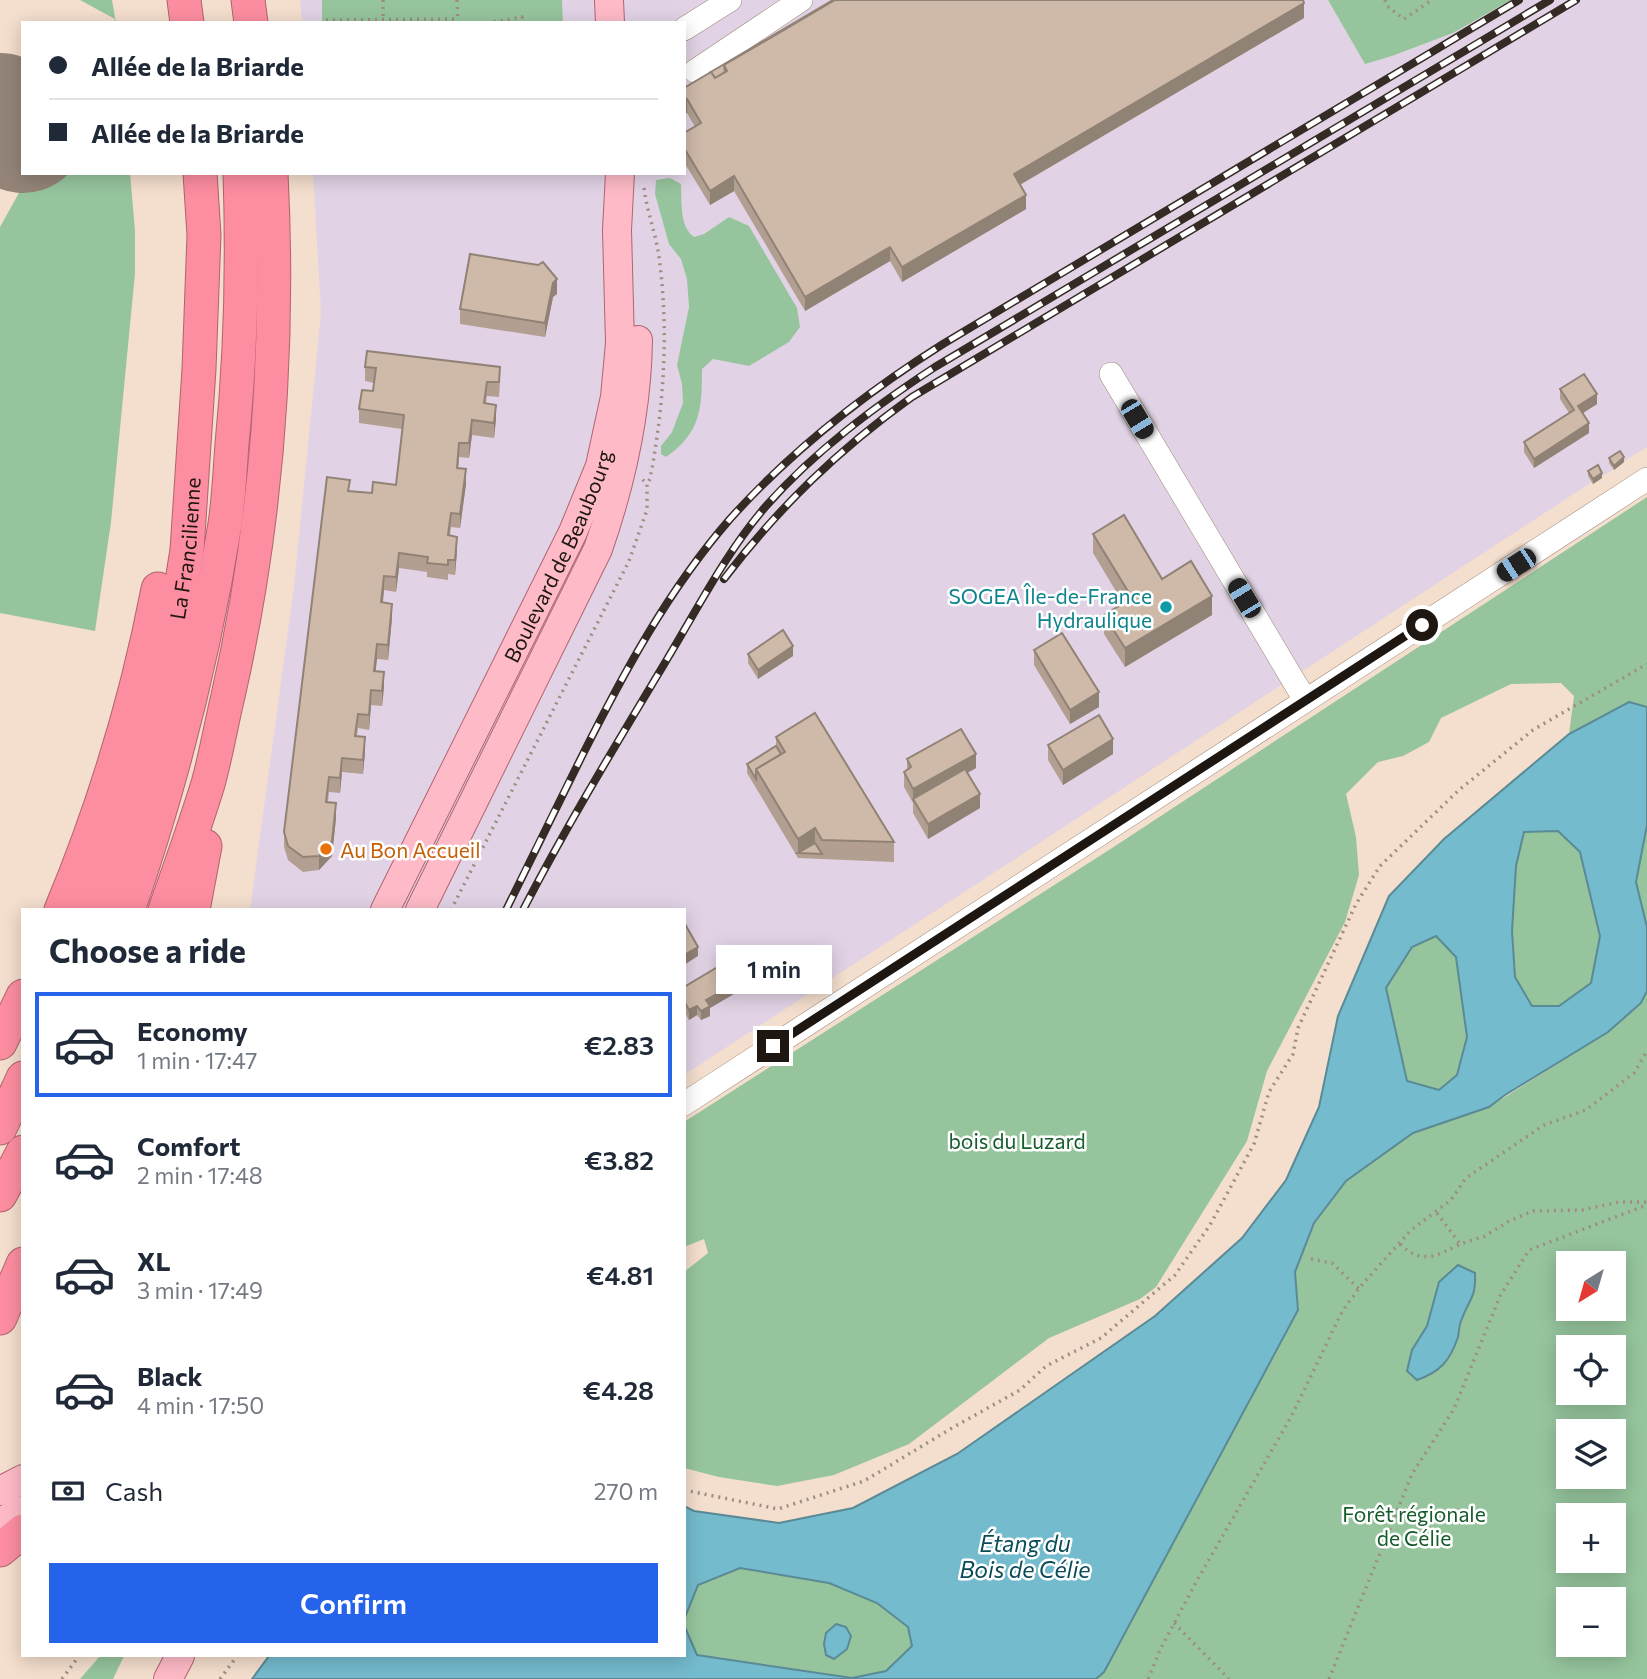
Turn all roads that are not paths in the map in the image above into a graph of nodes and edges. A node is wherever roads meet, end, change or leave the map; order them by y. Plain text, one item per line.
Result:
1 (184, 0) edge
2 (227, 0) edge
3 (248, 0) edge
4 (609, 0) edge
5 (801, 0) edge
6 (709, 10) edge
7 (187, 21) edge
8 (230, 21) edge
9 (251, 21) edge
10 (610, 21) edge
11 (744, 38) junction
12 (695, 71) dead end
13 (200, 175) edge
14 (240, 175) edge
15 (271, 175) edge
16 (620, 175) edge
17 (620, 175) edge
18 (1111, 374) dead end
19 (1647, 479) edge
20 (189, 502) junction
21 (1305, 700) junction
22 (208, 782) junction
23 (62, 908) edge
24 (95, 908) edge
25 (129, 908) edge
26 (166, 908) edge
27 (193, 908) edge
28 (386, 908) edge
29 (421, 908) edge
30 (21, 1000) edge
31 (0, 1042) edge
32 (21, 1082) edge
33 (686, 1103) edge
34 (0, 1128) edge
35 (21, 1156) edge
36 (0, 1195) edge
37 (21, 1269) edge
38 (0, 1318) edge
39 (21, 1480) edge
40 (0, 1491) edge
41 (21, 1511) edge
42 (0, 1522) edge
43 (21, 1533) edge
44 (0, 1550) edge
45 (179, 1657) edge
46 (168, 1679) edge

1 - 7 highway
2 - 8 highway
3 - 9 highway
4 - 10 main road
5 - 11 street
6 - 11 street
11 - 12 street
13 - 20 highway, La Francilienne
14 - 25 highway, La Francilienne
15 - 22 highway
16 - 28 main road, Boulevard de Beaubourg
17 - 29 main road, Boulevard de Beaubourg
18 - 21 street
19 - 21 street
20 - 23 highway
20 - 24 highway, La Francilienne
21 - 33 street
22 - 26 highway
22 - 27 highway
30 - 31 highway
32 - 34 highway
35 - 36 highway
37 - 38 highway
39 - 40 main road
41 - 42 main road
43 - 44 highway
45 - 46 main road

